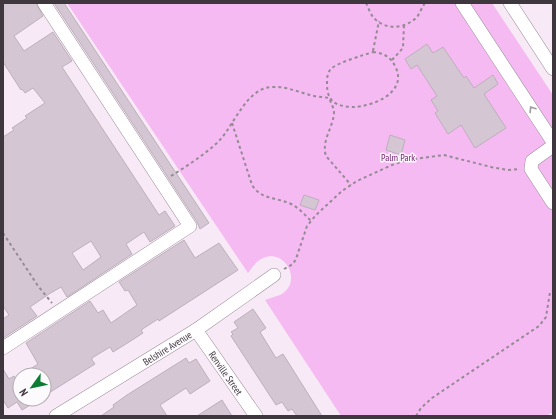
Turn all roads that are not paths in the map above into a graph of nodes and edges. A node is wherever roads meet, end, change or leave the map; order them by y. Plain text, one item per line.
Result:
1 (44, 3) edge
2 (462, 3) edge
3 (510, 3) edge
4 (553, 69) edge
5 (553, 142) edge
6 (553, 146) edge
7 (553, 203) edge
8 (274, 275) road end
9 (196, 330) junction
10 (3, 348) edge
11 (56, 416) edge
12 (256, 416) edge

1 - 10 street
5 -> 2 street
3 - 4 street
6 - 7 street
8 - 9 street, Belshire Avenue
9 - 11 street, Belshire Avenue
9 - 12 street, Renville Street

